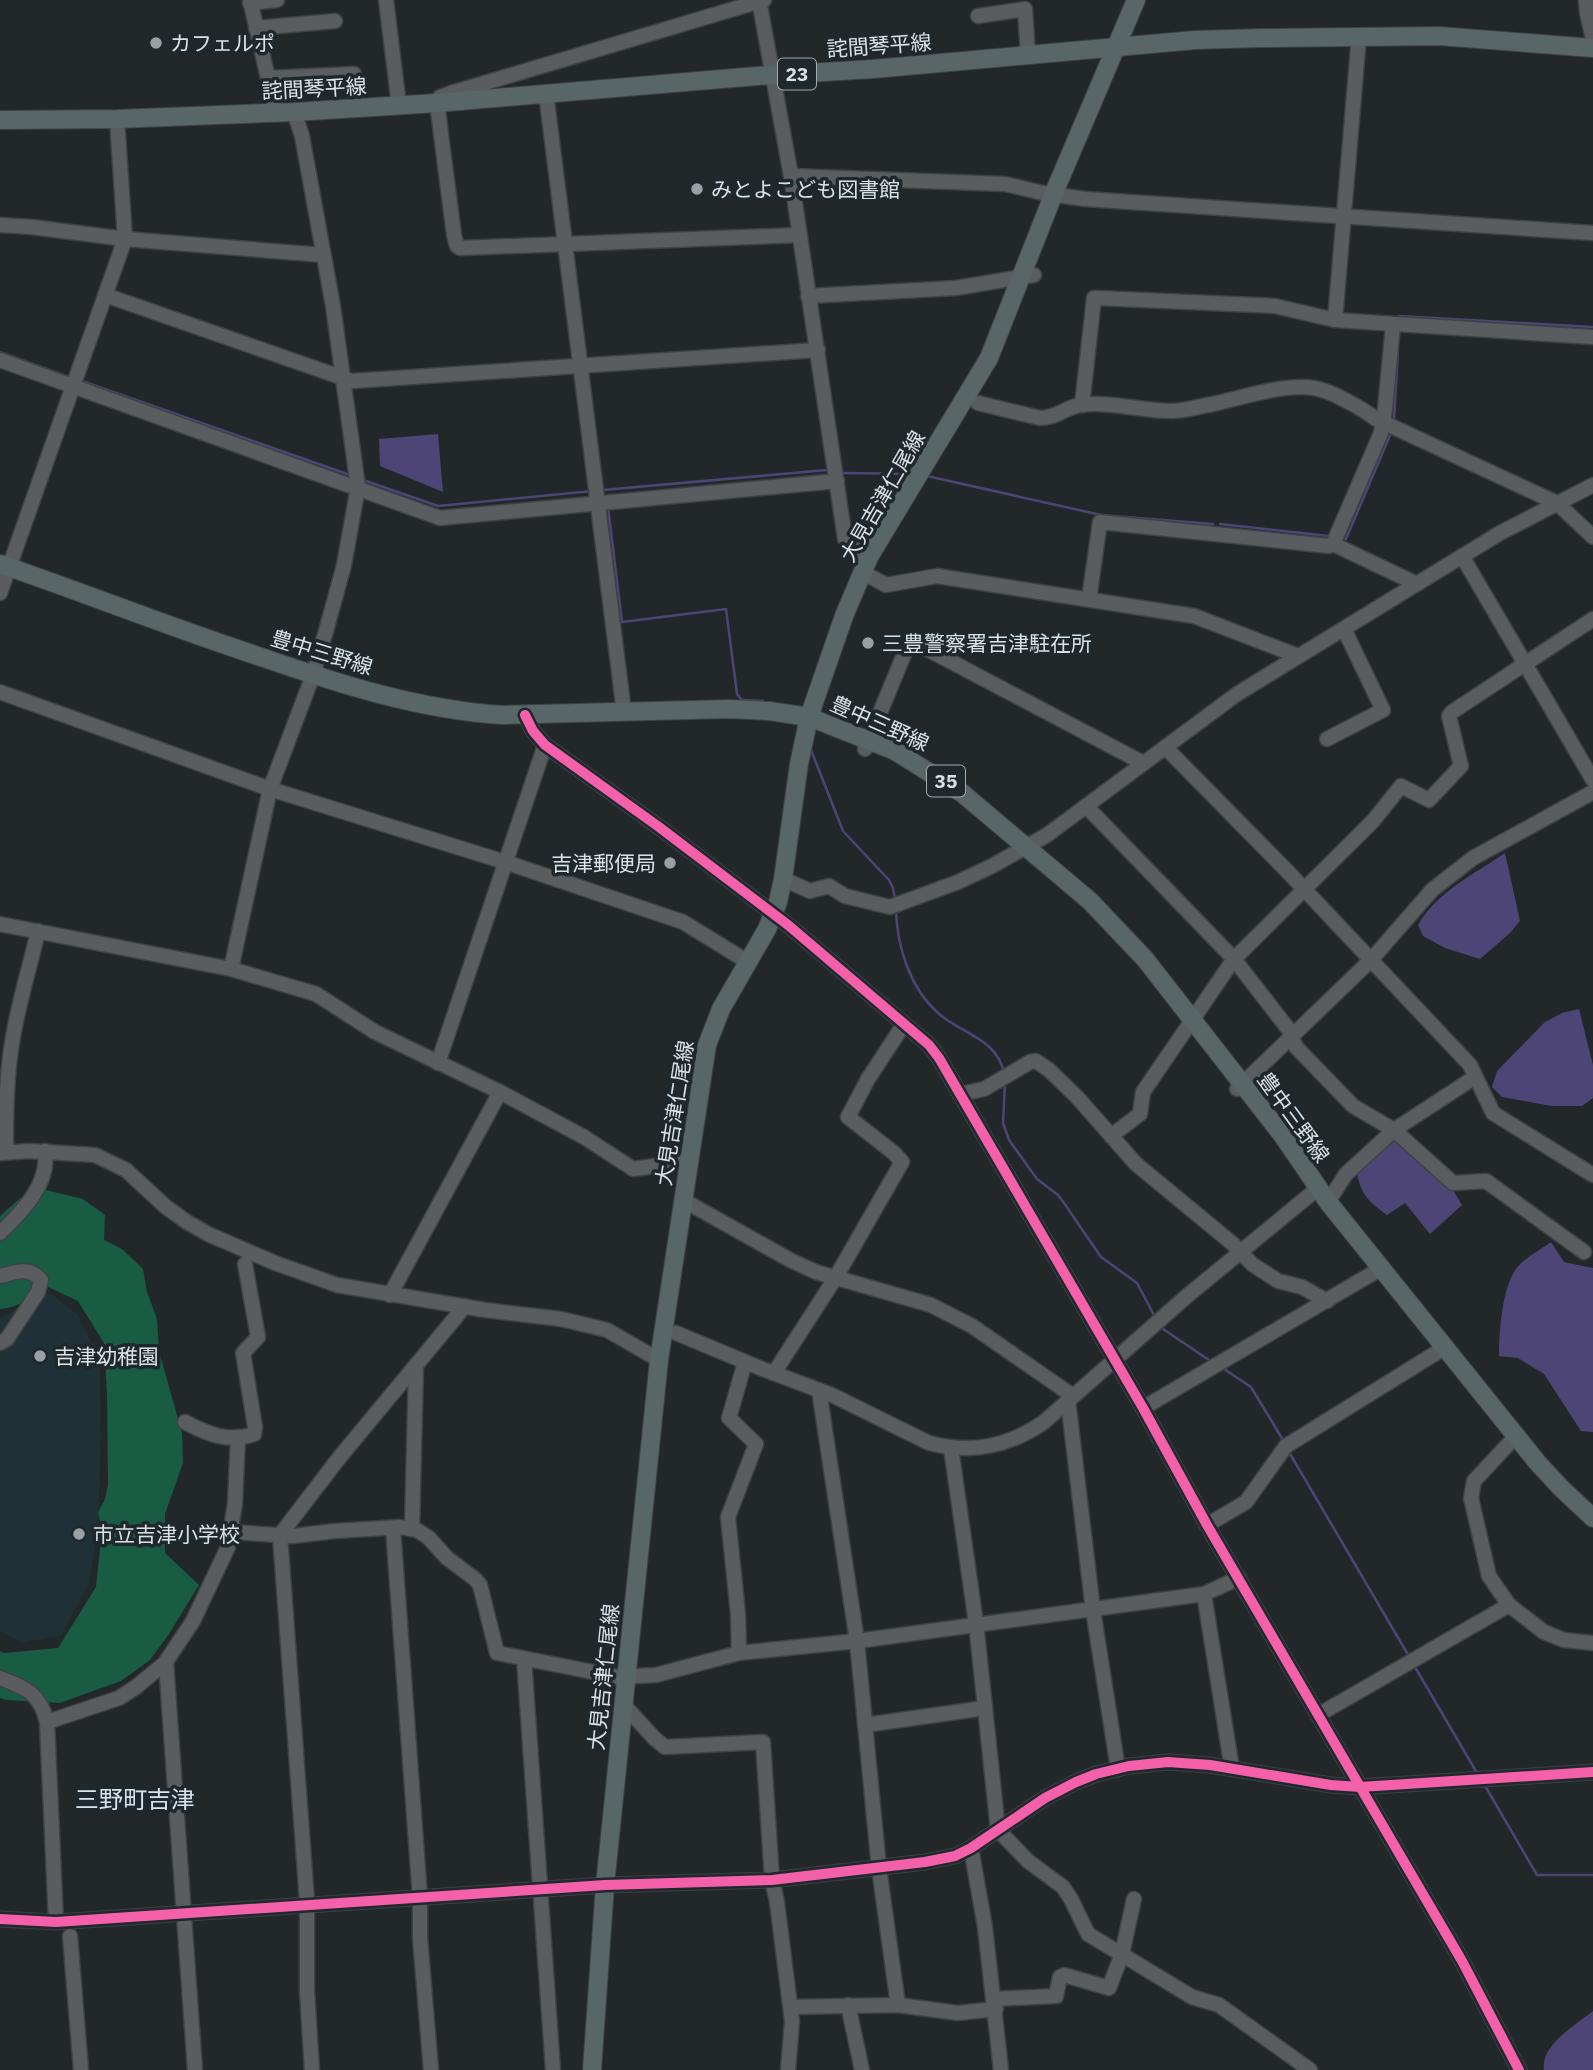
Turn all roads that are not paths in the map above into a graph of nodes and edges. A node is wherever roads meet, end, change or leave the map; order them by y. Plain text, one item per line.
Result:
1 (277, 0) edge
2 (386, 0) edge
3 (761, 0) edge
4 (1136, 0) edge
5 (1586, 0) edge
6 (250, 1) edge
7 (978, 16) dead end
8 (335, 20) dead end
9 (256, 28) junction
10 (1593, 39) edge
11 (1116, 48) junction
12 (1358, 48) dead end
13 (1593, 48) edge
14 (1028, 56) junction
15 (354, 74) dead end
16 (774, 75) junction
17 (268, 78) junction
18 (546, 93) junction
19 (437, 103) junction
20 (399, 105) junction
21 (285, 113) junction
22 (117, 119) junction
23 (0, 120) edge
24 (791, 176) junction
25 (1054, 195) junction
26 (1344, 216) junction
27 (0, 225) edge
28 (1593, 233) edge
29 (800, 235) junction
30 (125, 239) junction
31 (564, 243) junction
32 (323, 255) junction
33 (1028, 276) junction
34 (105, 295) junction
35 (808, 296) junction
36 (1335, 320) junction
37 (1393, 325) junction
38 (1593, 337) edge
39 (818, 350) junction
40 (0, 359) edge
41 (580, 367) junction
42 (343, 380) junction
43 (73, 385) junction
44 (978, 403) dead end
45 (1082, 405) junction
46 (1389, 425) junction
47 (837, 481) junction
48 (1593, 485) edge
49 (358, 486) junction
50 (596, 502) junction
51 (1557, 503) junction
52 (1593, 537) edge
53 (1333, 544) junction
54 (1462, 556) junction
55 (866, 564) junction
56 (4, 566) edge
57 (1417, 584) junction
58 (0, 593) edge
59 (1089, 599) junction
60 (1593, 619) edge
61 (1344, 629) junction
62 (1298, 656) junction
63 (1526, 664) junction
64 (313, 675) junction
65 (0, 692) edge
66 (624, 712) junction
67 (525, 715) junction
68 (809, 717) junction
69 (1327, 740) dead end
70 (867, 744) junction
71 (545, 745) junction
72 (1165, 747) junction
73 (1143, 763) junction
74 (1593, 780) edge
75 (270, 789) junction
76 (1593, 792) edge
77 (1086, 806) junction
78 (1027, 847) junction
79 (505, 862) junction
80 (783, 879) junction
81 (1304, 890) junction
82 (774, 914) junction
83 (0, 924) edge
84 (38, 931) junction
85 (1234, 959) junction
86 (1370, 961) junction
87 (748, 962) junction
88 (231, 969) junction
89 (1193, 1019) junction
90 (904, 1024) junction
91 (1291, 1037) junction
92 (438, 1063) junction
93 (1475, 1077) junction
94 (1240, 1086) junction
95 (500, 1092) junction
96 (960, 1094) junction
97 (1394, 1130) junction
98 (1111, 1136) junction
99 (46, 1151) junction
100 (3, 1152) edge
101 (689, 1161) junction
102 (1593, 1175) edge
103 (1323, 1196) junction
104 (682, 1200) junction
105 (0, 1233) edge
106 (1240, 1252) junction
107 (1584, 1252) dead end
108 (245, 1264) dead end
109 (1380, 1269) junction
110 (0, 1276) edge
111 (836, 1277) junction
112 (390, 1295) junction
113 (1326, 1301) junction
114 (466, 1306) junction
115 (676, 1333) dead end
116 (0, 1343) edge
117 (1444, 1348) junction
118 (659, 1360) junction
119 (1113, 1360) junction
120 (745, 1362) junction
121 (416, 1366) junction
122 (774, 1373) junction
123 (819, 1390) junction
124 (1071, 1398) junction
125 (1143, 1408) junction
126 (186, 1422) dead end
127 (1517, 1436) junction
128 (238, 1437) junction
129 (951, 1448) junction
130 (1593, 1518) edge
131 (1207, 1525) junction
132 (393, 1528) junction
133 (412, 1529) junction
134 (232, 1532) junction
135 (280, 1535) junction
136 (1239, 1578) junction
137 (1204, 1594) junction
138 (1510, 1605) junction
139 (1093, 1610) junction
140 (976, 1623) junction
141 (857, 1641) junction
142 (1593, 1643) edge
143 (739, 1653) junction
144 (524, 1659) junction
145 (166, 1662) junction
146 (626, 1676) junction
147 (0, 1678) edge
148 (623, 1704) junction
149 (985, 1708) junction
150 (1318, 1715) junction
151 (47, 1722) junction
152 (865, 1725) junction
153 (1118, 1769) junction
154 (1231, 1769) junction
155 (1593, 1773) edge
156 (1360, 1787) junction
157 (998, 1830) junction
158 (971, 1848) junction
159 (879, 1868) junction
160 (772, 1880) junction
161 (605, 1885) junction
162 (541, 1889) junction
163 (420, 1897) junction
164 (1135, 1899) dead end
165 (307, 1905) junction
166 (183, 1913) junction
167 (0, 1919) edge
168 (56, 1922) junction
169 (70, 1936) dead end
170 (1122, 1954) junction
171 (995, 2004) junction
172 (848, 2005) junction
173 (898, 2005) junction
174 (791, 2007) junction
175 (81, 2070) edge
176 (195, 2070) edge
177 (312, 2070) edge
178 (431, 2070) edge
179 (554, 2070) edge
180 (592, 2070) edge
181 (788, 2070) edge
182 (862, 2070) edge
183 (1001, 2070) edge
184 (1310, 2070) edge
185 (1519, 2070) edge

1 - 6 street
2 - 20 street
3 - 16 street
3 - 19 street
4 - 11 main road, 大見吉津仁尾線
5 - 10 street
6 - 9 street
7 - 14 street
8 - 9 street
9 - 17 street
11 - 13 main road, 詫間琴平線 / 23
11 - 14 main road, 詫間琴平線 / 23
11 - 25 main road, 大見吉津仁尾線
12 - 26 street
14 - 16 main road, 詫間琴平線 / 23
15 - 17 street
16 - 18 main road, 詫間琴平線 / 23
16 - 24 street
17 - 21 street
18 - 19 main road, 詫間琴平線 / 23
18 - 31 street
19 - 20 main road, 詫間琴平線 / 23
19 - 31 street
20 - 21 main road, 詫間琴平線 / 23
21 - 22 main road, 詫間琴平線 / 23
21 - 32 street
22 - 23 main road, 詫間琴平線 / 23
22 - 30 street
24 - 25 street
24 - 29 street
25 - 26 street
25 - 33 main road, 大見吉津仁尾線
26 - 28 street
26 - 36 street
27 - 30 street
29 - 31 street
29 - 35 street
30 - 32 street
30 - 34 street
31 - 41 street
32 - 42 street
33 - 35 street
33 - 55 main road, 大見吉津仁尾線
34 - 42 street
34 - 43 street
35 - 39 street
36 - 37 street
36 - 45 street
37 - 38 street
37 - 46 street
39 - 41 street
39 - 47 street
40 - 43 street
41 - 42 street
41 - 50 street
42 - 49 street
43 - 49 street
43 - 56 street
44 - 45 street
45 - 46 street
46 - 51 street
46 - 53 street
47 - 50 street
47 - 55 street
48 - 51 street
49 - 50 street
49 - 64 street
50 - 66 street
51 - 52 street
51 - 54 street
53 - 57 street
53 - 59 street
54 - 57 street
54 - 63 street
55 - 59 street
55 - 68 main road, 大見吉津仁尾線
56 - 58 street
56 - 64 main road, 豊中三野線 / 35
57 - 61 street
59 - 62 street
60 - 63 street
61 - 62 street
61 - 69 street
62 - 72 street
63 - 74 street
63 - 81 street
64 - 67 main road, 豊中三野線 / 35
64 - 75 street
65 - 75 street
66 - 67 main road, 豊中三野線 / 35
66 - 68 main road, 豊中三野線 / 35
67 - 71 street
68 - 70 main road, 豊中三野線 / 35
68 - 80 main road, 大見吉津仁尾線
70 - 73 street
70 - 78 main road, 豊中三野線 / 35
71 - 79 street
71 - 82 street
72 - 73 street
72 - 81 street
73 - 77 street
75 - 79 street
75 - 88 street
76 - 86 street
77 - 78 street
77 - 85 street
78 - 80 street
78 - 89 main road, 豊中三野線 / 35
79 - 87 street
79 - 92 street
80 - 82 main road, 大見吉津仁尾線
81 - 85 street
81 - 86 street
82 - 87 main road, 大見吉津仁尾線
82 - 90 street
83 - 84 street
84 - 88 street
84 - 100 street
85 - 89 street
85 - 91 street
86 - 91 street
86 - 93 street
87 - 101 main road, 大見吉津仁尾線
88 - 92 street
89 - 94 main road, 豊中三野線 / 35
89 - 98 street
90 - 96 street
90 - 111 street
91 - 94 street
91 - 97 street
92 - 95 street
93 - 97 street
93 - 102 street
94 - 103 main road, 豊中三野線 / 35
95 - 101 street
95 - 112 street
96 - 98 street
96 - 119 street
97 - 103 street
97 - 107 street
98 - 106 street
99 - 100 street
99 - 105 street
99 - 112 street
101 - 104 main road, 大見吉津仁尾線
103 - 106 street
103 - 109 main road, 豊中三野線 / 35
104 - 111 street
104 - 118 main road, 大見吉津仁尾線
106 - 113 street
106 - 119 street
108 - 128 street
109 - 113 street
109 - 117 main road, 豊中三野線 / 35
110 - 116 street
111 - 122 street
111 - 124 street
112 - 114 street
113 - 125 street
114 - 118 street
114 - 121 street
115 - 120 street
117 - 127 main road, 豊中三野線 / 35
117 - 131 street
118 - 146 main road, 大見吉津仁尾線
119 - 124 street
119 - 125 street
120 - 122 street
120 - 143 street
121 - 133 street
121 - 135 street
122 - 123 street
123 - 129 street
123 - 141 street
124 - 129 street
124 - 139 street
125 - 131 street
126 - 128 street
127 - 130 main road, 豊中三野線 / 35
127 - 138 street
128 - 134 street
129 - 140 street
131 - 136 street
132 - 133 street
132 - 135 street
132 - 163 street
133 - 144 street
134 - 135 street
134 - 145 street
135 - 165 street
136 - 137 street
136 - 150 street
137 - 139 street
137 - 154 street
138 - 142 street
138 - 150 street
139 - 140 street
139 - 153 street
140 - 141 street
140 - 149 street
141 - 143 street
141 - 152 street
143 - 146 street
144 - 146 street
144 - 162 street
145 - 151 street
145 - 166 street
146 - 148 main road, 大見吉津仁尾線
147 - 151 street
148 - 160 street
148 - 161 main road, 大見吉津仁尾線
149 - 152 street
149 - 157 street
150 - 156 street
151 - 168 street
152 - 159 street
153 - 154 street
153 - 157 street
154 - 156 street
155 - 156 street
156 - 185 street
157 - 158 street
157 - 170 street
158 - 159 street
158 - 171 street
159 - 160 street
159 - 173 street
160 - 161 street
160 - 174 street
161 - 162 street
161 - 180 main road, 大見吉津仁尾線
162 - 163 street
162 - 179 street
163 - 165 street
163 - 178 street
164 - 170 street
165 - 166 street
165 - 177 street
166 - 168 street
166 - 176 street
167 - 168 street
169 - 175 street
170 - 171 street
170 - 184 street
171 - 173 street
171 - 183 street
172 - 173 street
172 - 174 street
172 - 182 street
174 - 181 street

